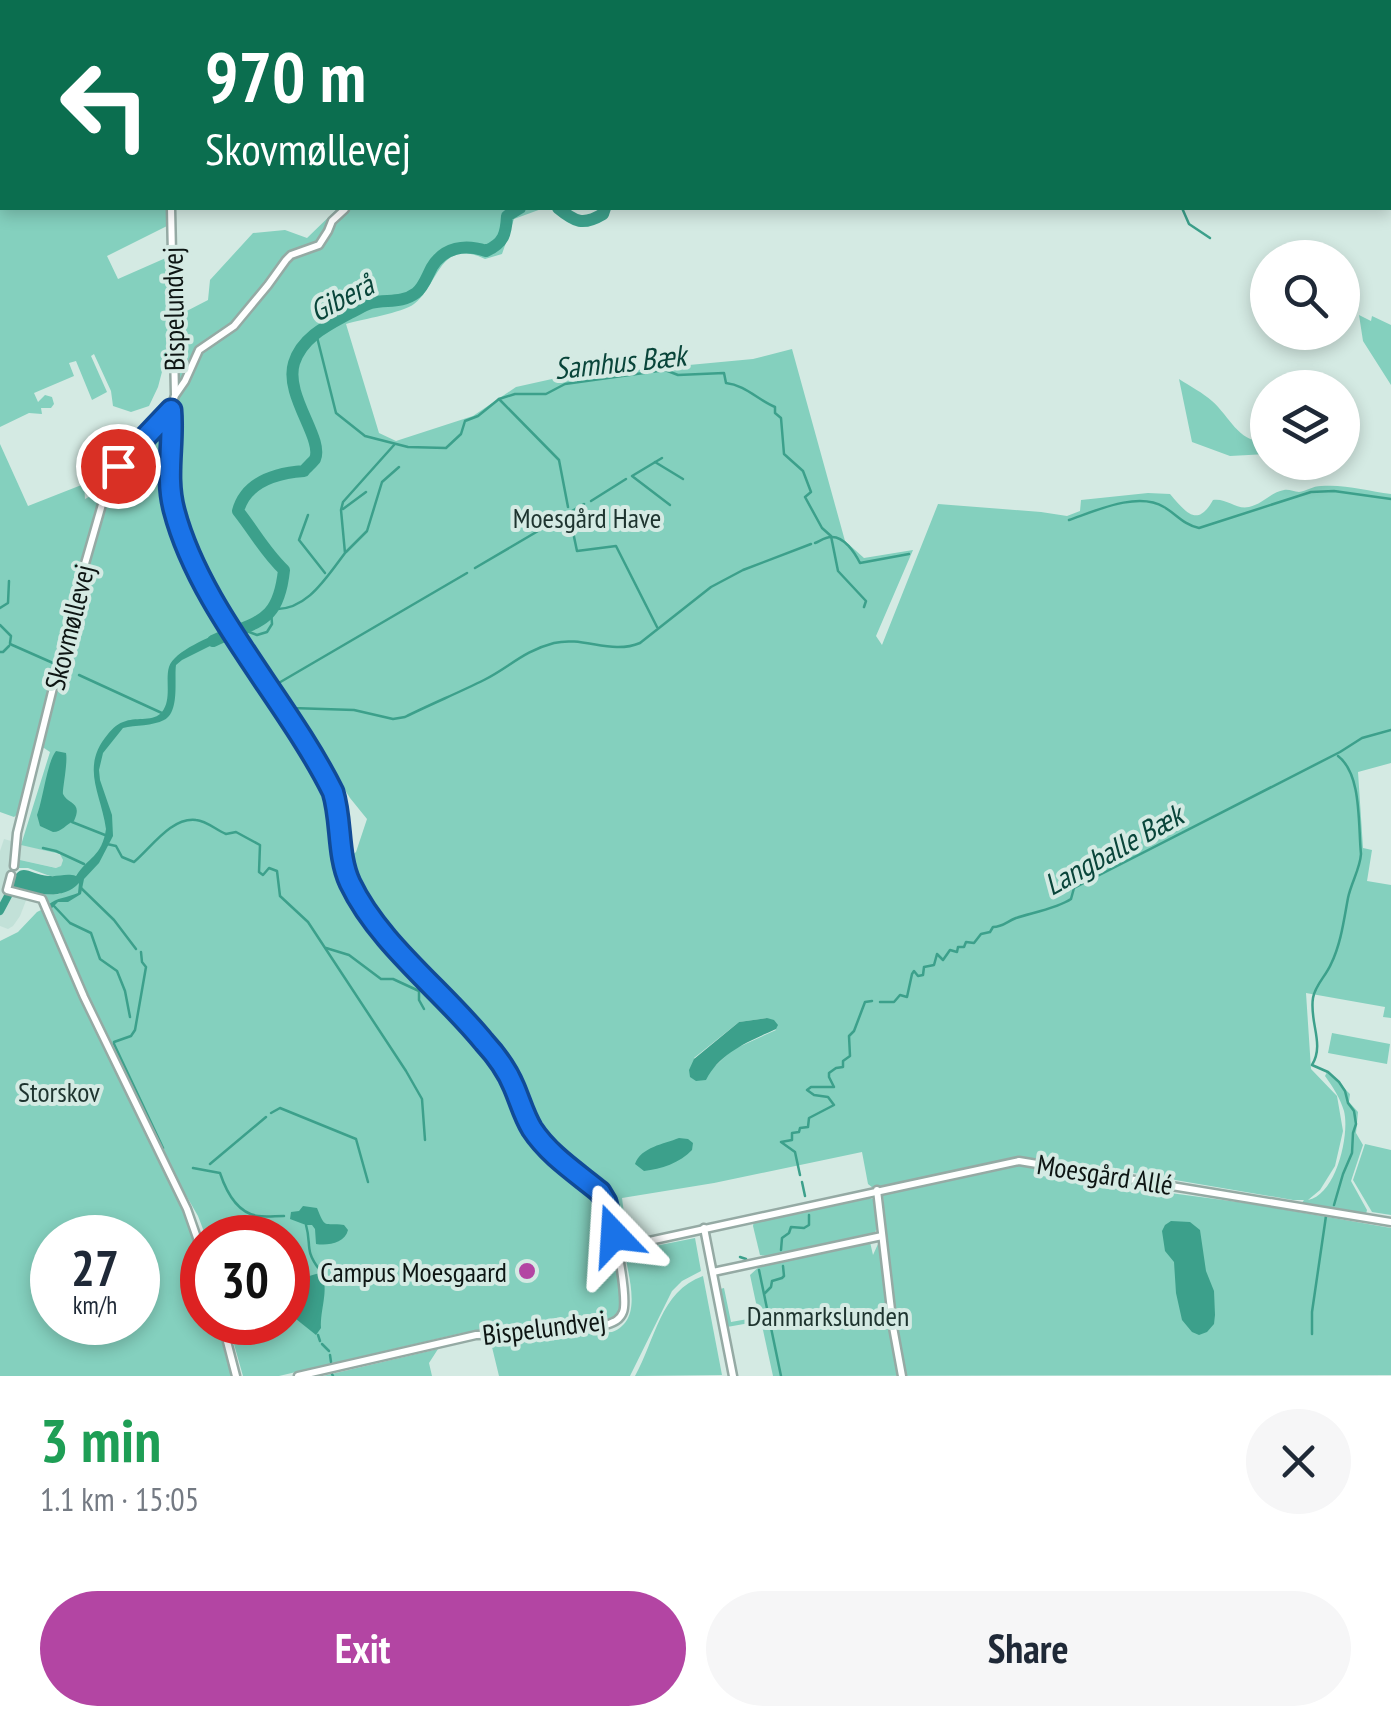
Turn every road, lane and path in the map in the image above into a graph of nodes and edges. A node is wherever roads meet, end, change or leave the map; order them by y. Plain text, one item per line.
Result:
1 (171, 210) edge
2 (344, 210) edge
3 (175, 395) junction
4 (171, 410) junction
5 (877, 1190) junction
6 (188, 1215) edge
7 (1391, 1222) edge
8 (704, 1228) junction
9 (882, 1236) junction
10 (616, 1248) junction
11 (713, 1272) junction
12 (228, 1345) edge
13 (236, 1376) edge
14 (298, 1376) edge
15 (733, 1376) edge
16 (902, 1376) edge

1 - 3 street, Bispelundvej
2 - 3 street
3 - 4 street, Bispelundvej
4 - 6 street, Skovmøllevej
4 - 10 street, Bispelundvej
5 - 7 street, Moesgård Allé
5 - 8 street, Moesgård Allé
5 - 9 street
8 - 10 street, Moesgård Allé
8 - 11 street
9 - 11 street
9 - 16 street
10 - 14 street, Bispelundvej
11 - 15 street
12 - 13 street

